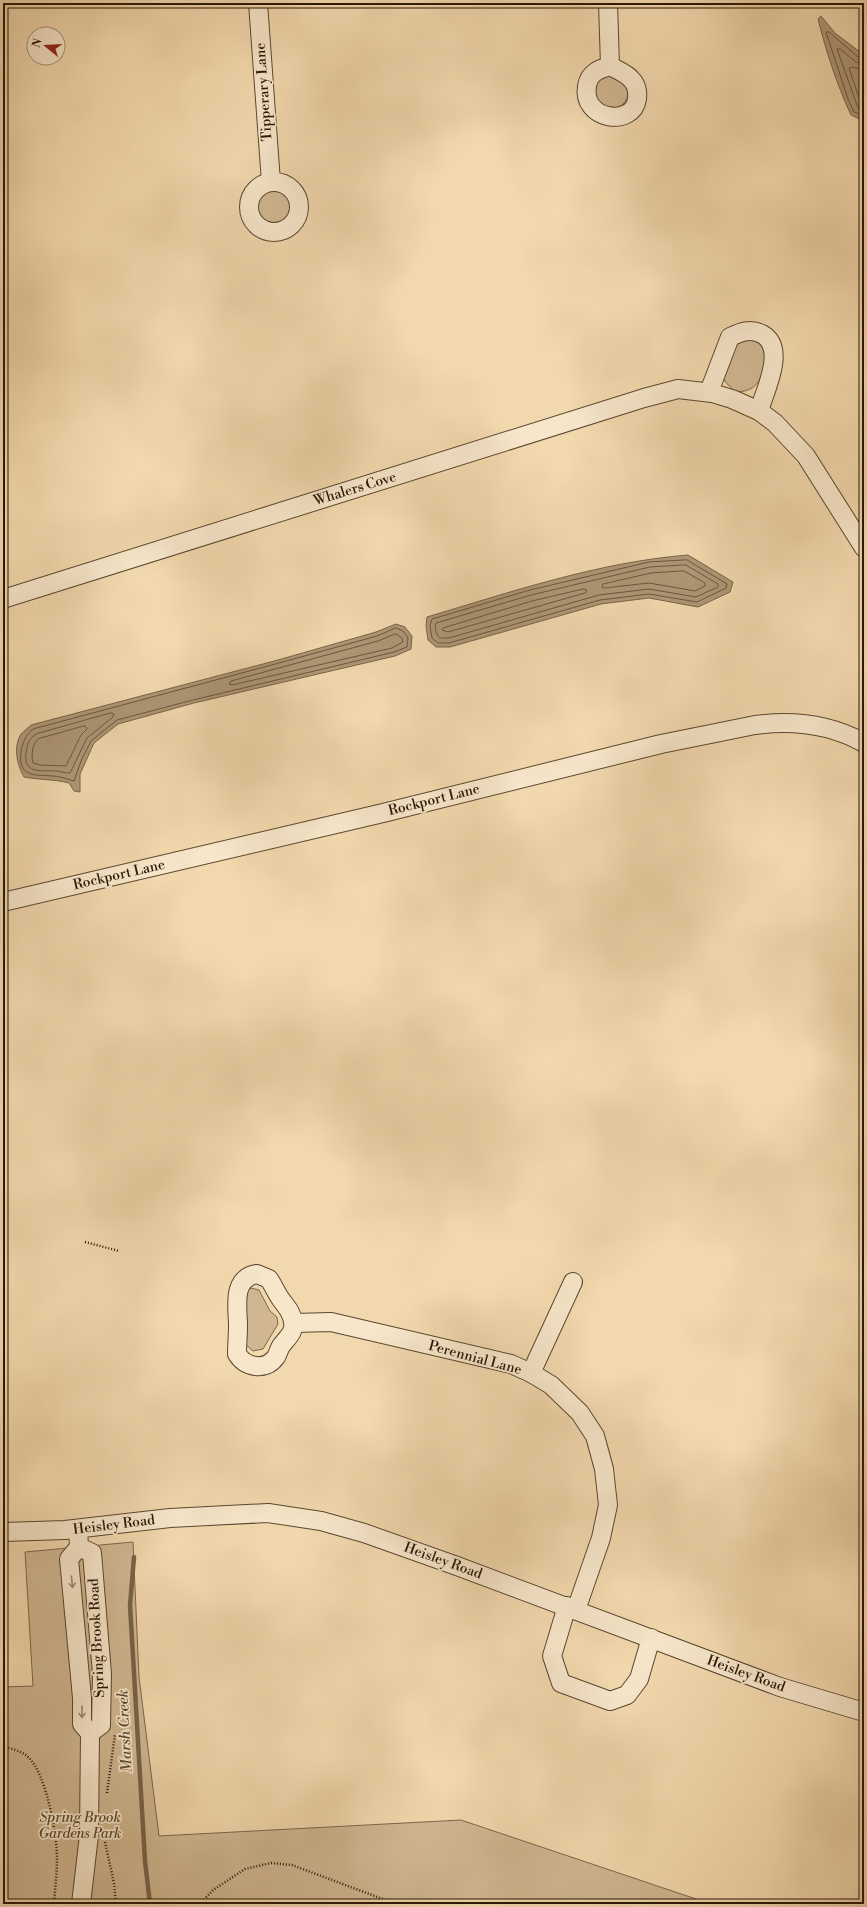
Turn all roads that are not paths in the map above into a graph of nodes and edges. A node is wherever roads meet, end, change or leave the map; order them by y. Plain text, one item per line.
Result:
1 (258, 3) edge
2 (608, 3) edge
3 (610, 66) dead end
4 (271, 182) dead end
5 (709, 392) junction
6 (758, 410) junction
7 (864, 548) edge
8 (3, 599) edge
9 (864, 743) edge
10 (3, 902) edge
11 (573, 1282) dead end
12 (294, 1322) junction
13 (531, 1373) junction
14 (3, 1532) edge
15 (78, 1538) junction
16 (572, 1608) junction
17 (651, 1638) junction
18 (864, 1712) edge
19 (81, 1904) edge

1 - 4 street, Tipperary Lane
2 - 3 street
5 - 6 street, Whalers Cove
5 - 6 street
5 - 8 street, Whalers Cove
6 - 7 street, Whalers Cove
9 - 10 street, Rockport Lane
11 - 13 street
12 - 12 street
12 - 13 street, Perennial Lane
13 - 16 street, Perennial Lane
14 - 15 street, Heisley Road
15 - 16 street, Heisley Road
15 - 19 street, Spring Brook Road
16 - 17 street, Heisley Road
16 - 17 street
17 - 18 street, Heisley Road

